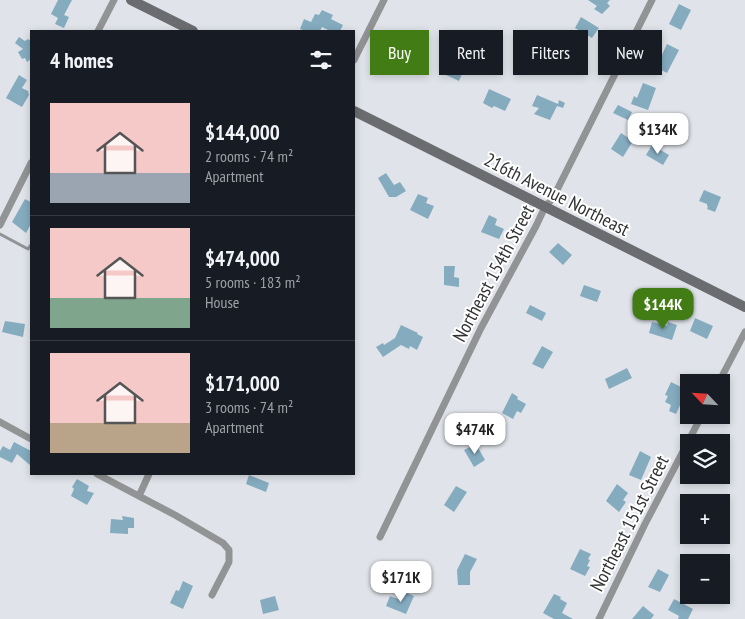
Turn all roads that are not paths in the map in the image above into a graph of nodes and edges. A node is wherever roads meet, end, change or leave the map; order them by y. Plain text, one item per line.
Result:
1 (114, 0) edge
2 (131, 0) edge
3 (384, 0) edge
4 (652, 0) edge
5 (99, 30) edge
6 (191, 30) edge
7 (355, 58) edge
8 (355, 112) edge
9 (30, 165) edge
10 (545, 207) junction
11 (0, 224) edge
12 (0, 234) edge
13 (30, 246) edge
14 (745, 307) edge
15 (745, 332) edge
16 (723, 374) edge
17 (0, 422) edge
18 (697, 424) edge
19 (30, 438) edge
20 (99, 475) edge
21 (149, 475) edge
22 (139, 496) junction
23 (380, 537) dead end
24 (212, 595) dead end
25 (599, 619) edge

1 - 5 street
2 - 6 street
3 - 7 street
4 - 10 street, Northeast 154th Street
8 - 10 street, 216th Avenue Northeast
9 - 11 street
10 - 14 street, 216th Avenue Northeast
10 - 23 street, Northeast 154th Street
12 - 13 lane
15 - 16 street
17 - 19 street
18 - 25 street, Northeast 151st Street
20 - 22 street
21 - 22 street
22 - 24 street

